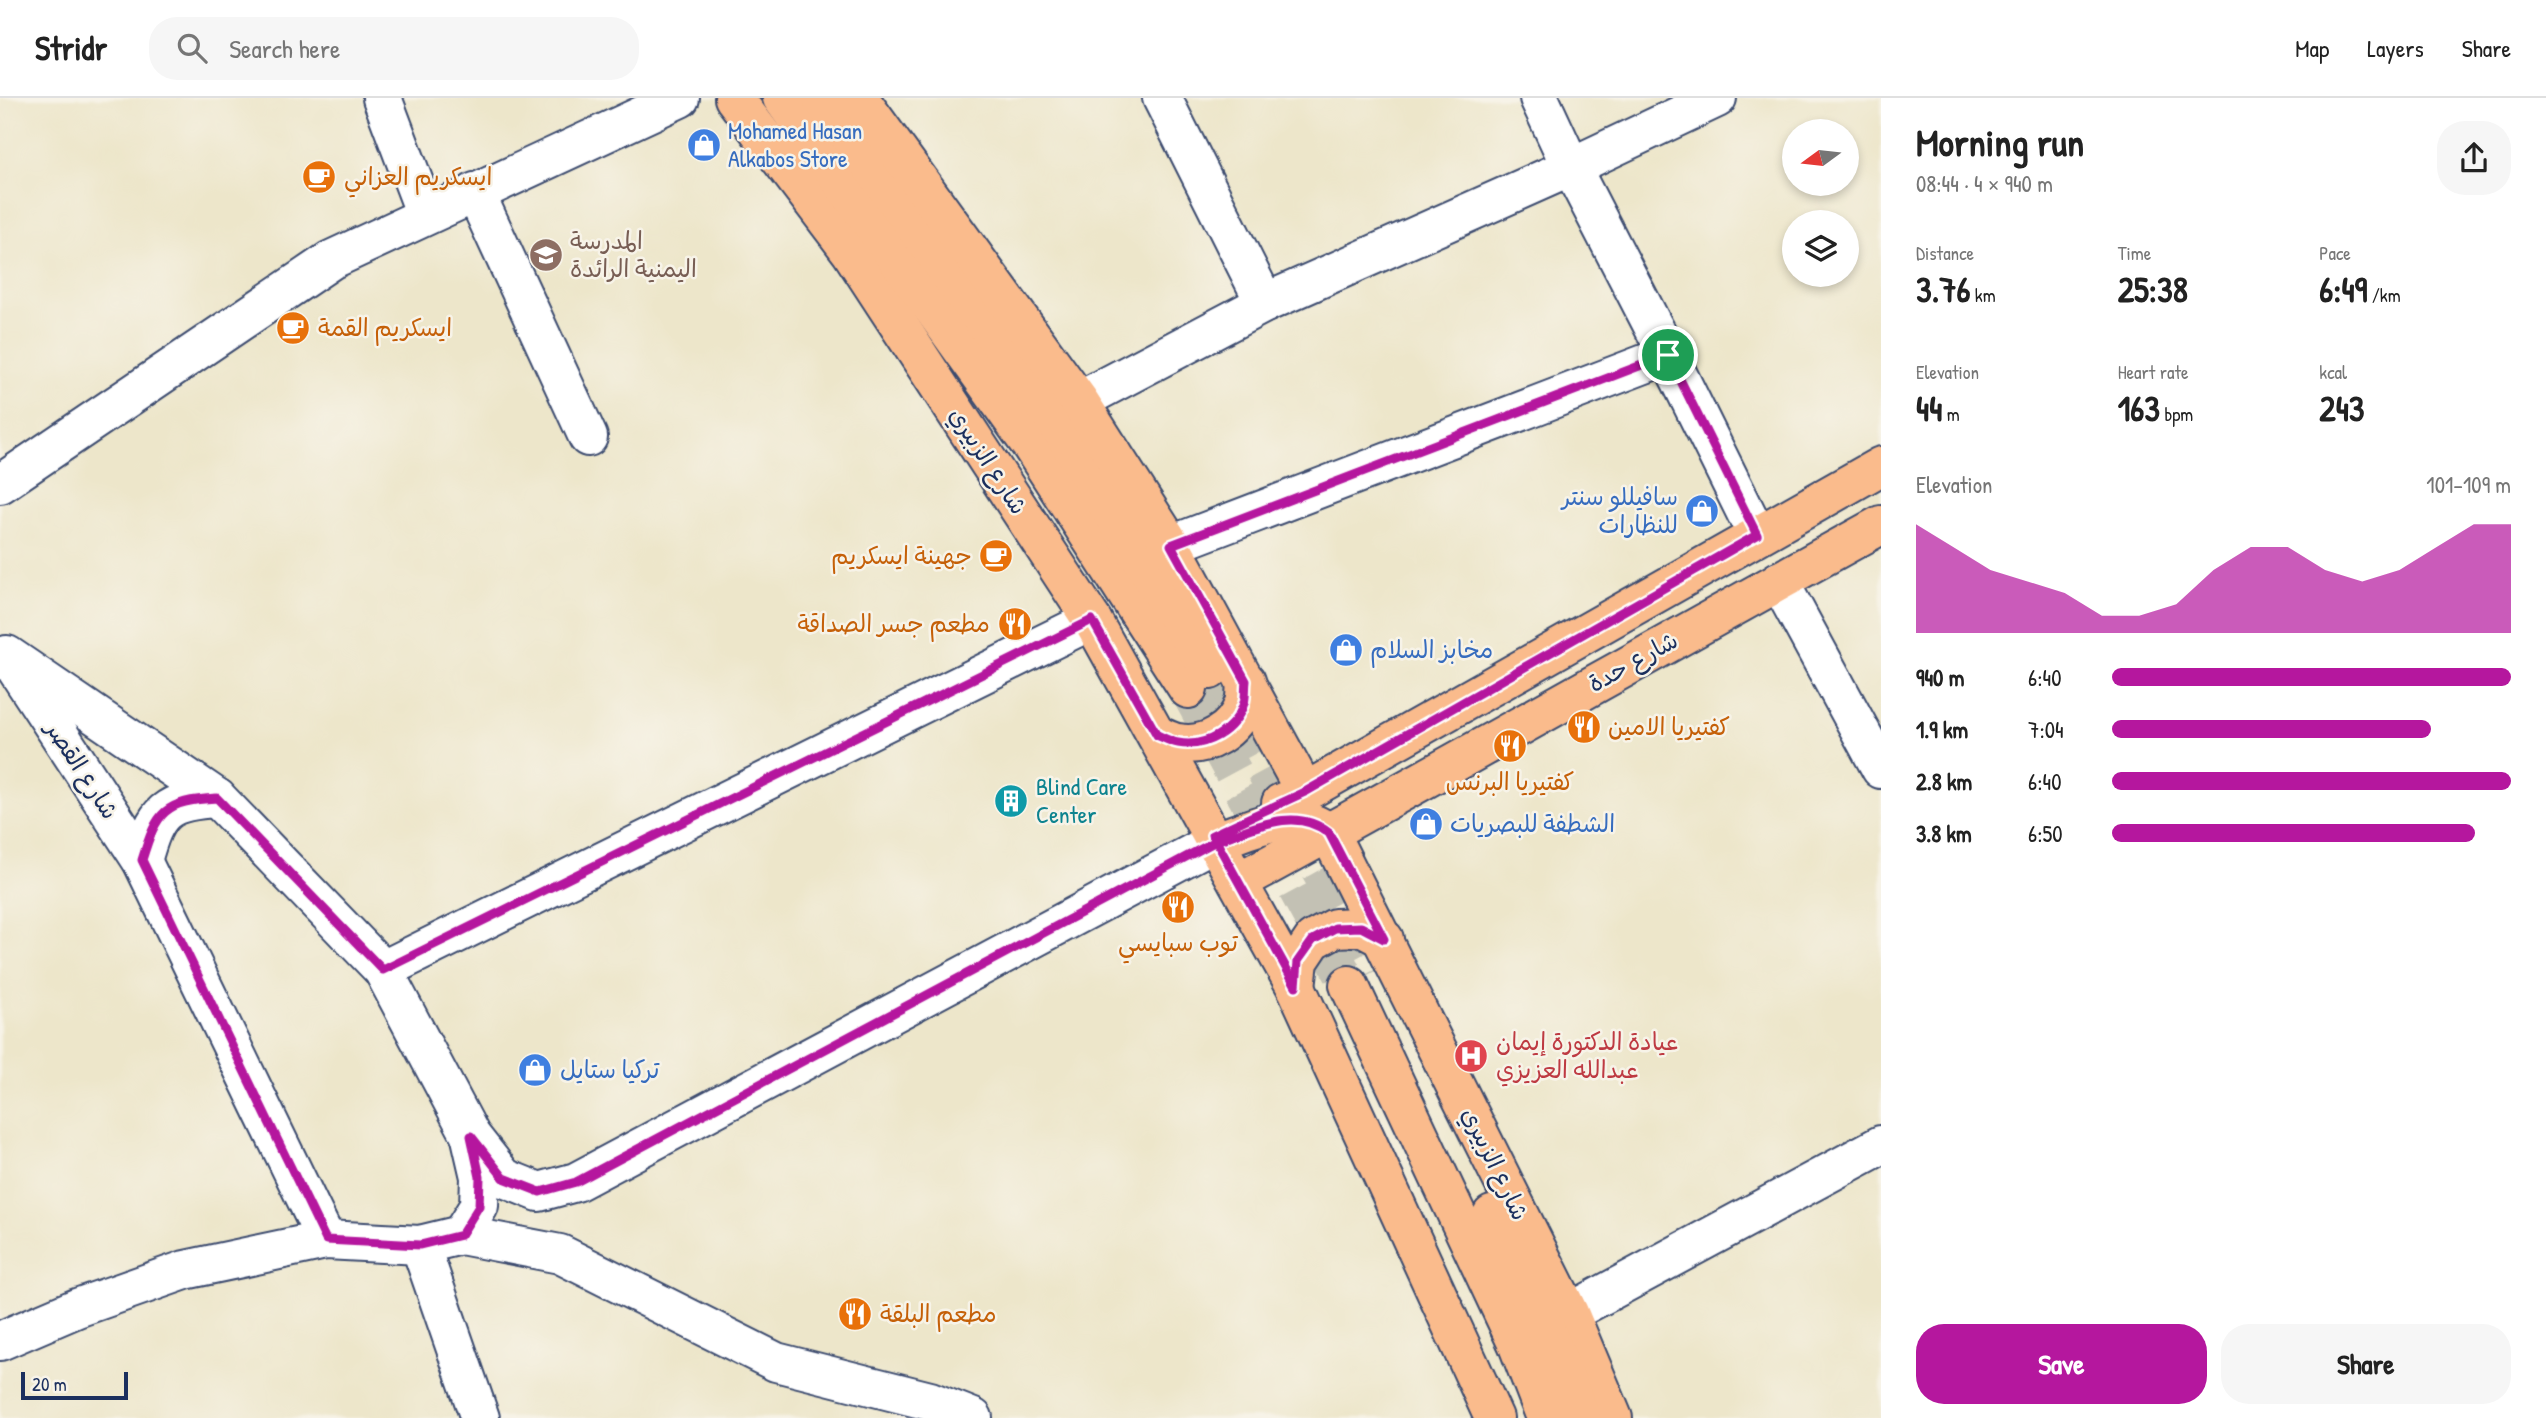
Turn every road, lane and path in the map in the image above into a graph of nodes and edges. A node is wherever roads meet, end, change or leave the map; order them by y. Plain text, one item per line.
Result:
1 (382, 98) edge
2 (680, 98) edge
3 (734, 98) edge
4 (782, 98) edge
5 (822, 98) edge
6 (859, 98) edge
7 (1162, 98) edge
8 (1539, 98) edge
9 (1717, 98) edge
10 (1571, 167) junction
11 (475, 192) junction
12 (426, 215) junction
13 (1265, 303) junction
14 (1668, 355) junction
15 (1079, 401) junction
16 (588, 437) dead end
17 (1881, 467) edge
18 (0, 484) edge
19 (1881, 525) edge
20 (1757, 535) junction
21 (1171, 545) junction
22 (1779, 581) junction
23 (1092, 620) junction
24 (4, 649) edge
25 (1246, 681) junction
26 (1157, 735) junction
27 (1881, 769) edge
28 (1305, 792) junction
29 (217, 798) junction
30 (1329, 833) junction
31 (1214, 838) junction
32 (142, 860) junction
33 (1238, 882) junction
34 (1369, 965) junction
35 (383, 970) junction
36 (1296, 986) junction
37 (471, 1136) junction
38 (1881, 1144) edge
39 (461, 1235) junction
40 (326, 1240) junction
41 (420, 1245) junction
42 (1569, 1313) junction
43 (0, 1341) edge
44 (480, 1418) edge
45 (973, 1418) edge
46 (1494, 1418) edge
47 (1546, 1418) edge
48 (1581, 1418) edge
49 (1613, 1418) edge

1 - 12 street
2 - 11 street
3 - 23 main road, شارع الزبيري
4 - 5 main road, شارع الزبيري
6 - 15 main road
7 - 13 street
8 - 10 street
9 - 10 street
10 - 13 street
10 - 14 street
11 - 12 street
11 - 16 street
12 - 18 street
13 - 15 street
14 - 20 street
14 - 21 street
15 - 21 main road
17 - 20 main road, شارع حدة
19 - 22 main road, شارع حدة
20 - 28 main road, شارع حدة
21 - 25 main road
22 - 27 street
22 - 30 main road, شارع حدة
23 - 26 main road, شارع الزبيري
23 - 35 street
24 - 29 street
24 - 32 street, شارع القصر
25 - 26 main road
25 - 28 main road
26 - 31 main road, شارع الزبيري
28 - 31 main road, شارع حدة
29 - 32 street
29 - 35 street
30 - 31 main road
30 - 33 main road, شارع حدة
30 - 34 main road, شارع الزبيري
31 - 33 main road, شارع الزبيري
31 - 37 street
32 - 40 street, شارع القصر
33 - 36 main road, شارع الزبيري
34 - 36 main road
34 - 42 main road, شارع الزبيري
34 - 47 main road, شارع الزبيري
34 - 48 main road, شارع الزبيري
35 - 37 street
36 - 46 main road, شارع الزبيري
37 - 39 street
38 - 42 street
39 - 41 street
39 - 45 street
40 - 41 street
40 - 43 street
41 - 44 street
42 - 49 main road, شارع الزبيري

